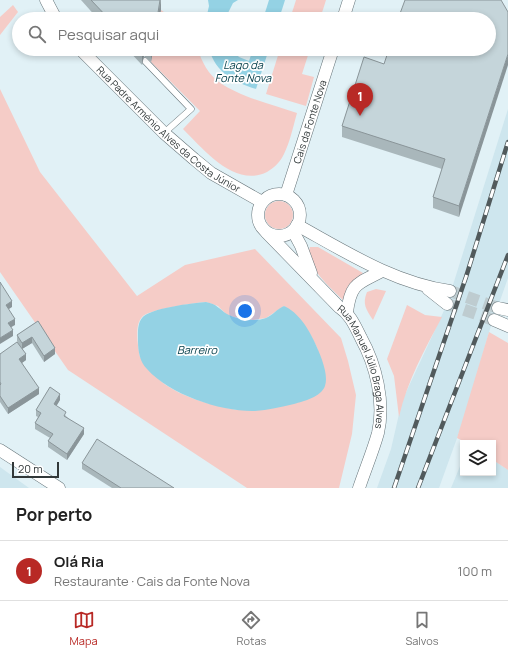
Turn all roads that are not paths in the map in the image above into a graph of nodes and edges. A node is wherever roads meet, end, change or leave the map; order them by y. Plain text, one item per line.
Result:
1 (46, 0) edge
2 (349, 0) edge
3 (52, 12) edge
4 (345, 12) edge
5 (87, 56) edge
6 (331, 56) edge
7 (145, 61) dead end
8 (164, 133) junction
9 (286, 195) junction
10 (262, 202) junction
11 (295, 228) junction
12 (266, 232) junction
13 (382, 271) junction
14 (314, 279) junction
15 (427, 288) junction
16 (450, 292) tunnel mouth
17 (446, 304) tunnel mouth
18 (347, 312) junction
19 (500, 313) tunnel mouth
20 (508, 326) edge
21 (0, 450) edge
22 (59, 488) edge
23 (359, 488) edge

1 - 3 street
2 - 4 street
5 - 8 street, Rua Padre Arménio Alves da Costa Júnior
6 - 9 street, Cais da Fonte Nova
7 - 8 lane
8 - 10 street, Rua Padre Arménio Alves da Costa Júnior
9 - 10 street
9 - 11 street
10 - 12 street
11 - 12 street
11 - 13 street
11 - 14 street, Rua Manuel Júlio Braga Alves
12 - 14 street, Rua Manuel Júlio Braga Alves
13 - 15 street
13 - 18 street
14 - 18 street, Rua Manuel Júlio Braga Alves
15 - 16 street
15 - 17 street
18 - 23 street, Rua Manuel Júlio Braga Alves
19 - 20 street
21 - 22 street

